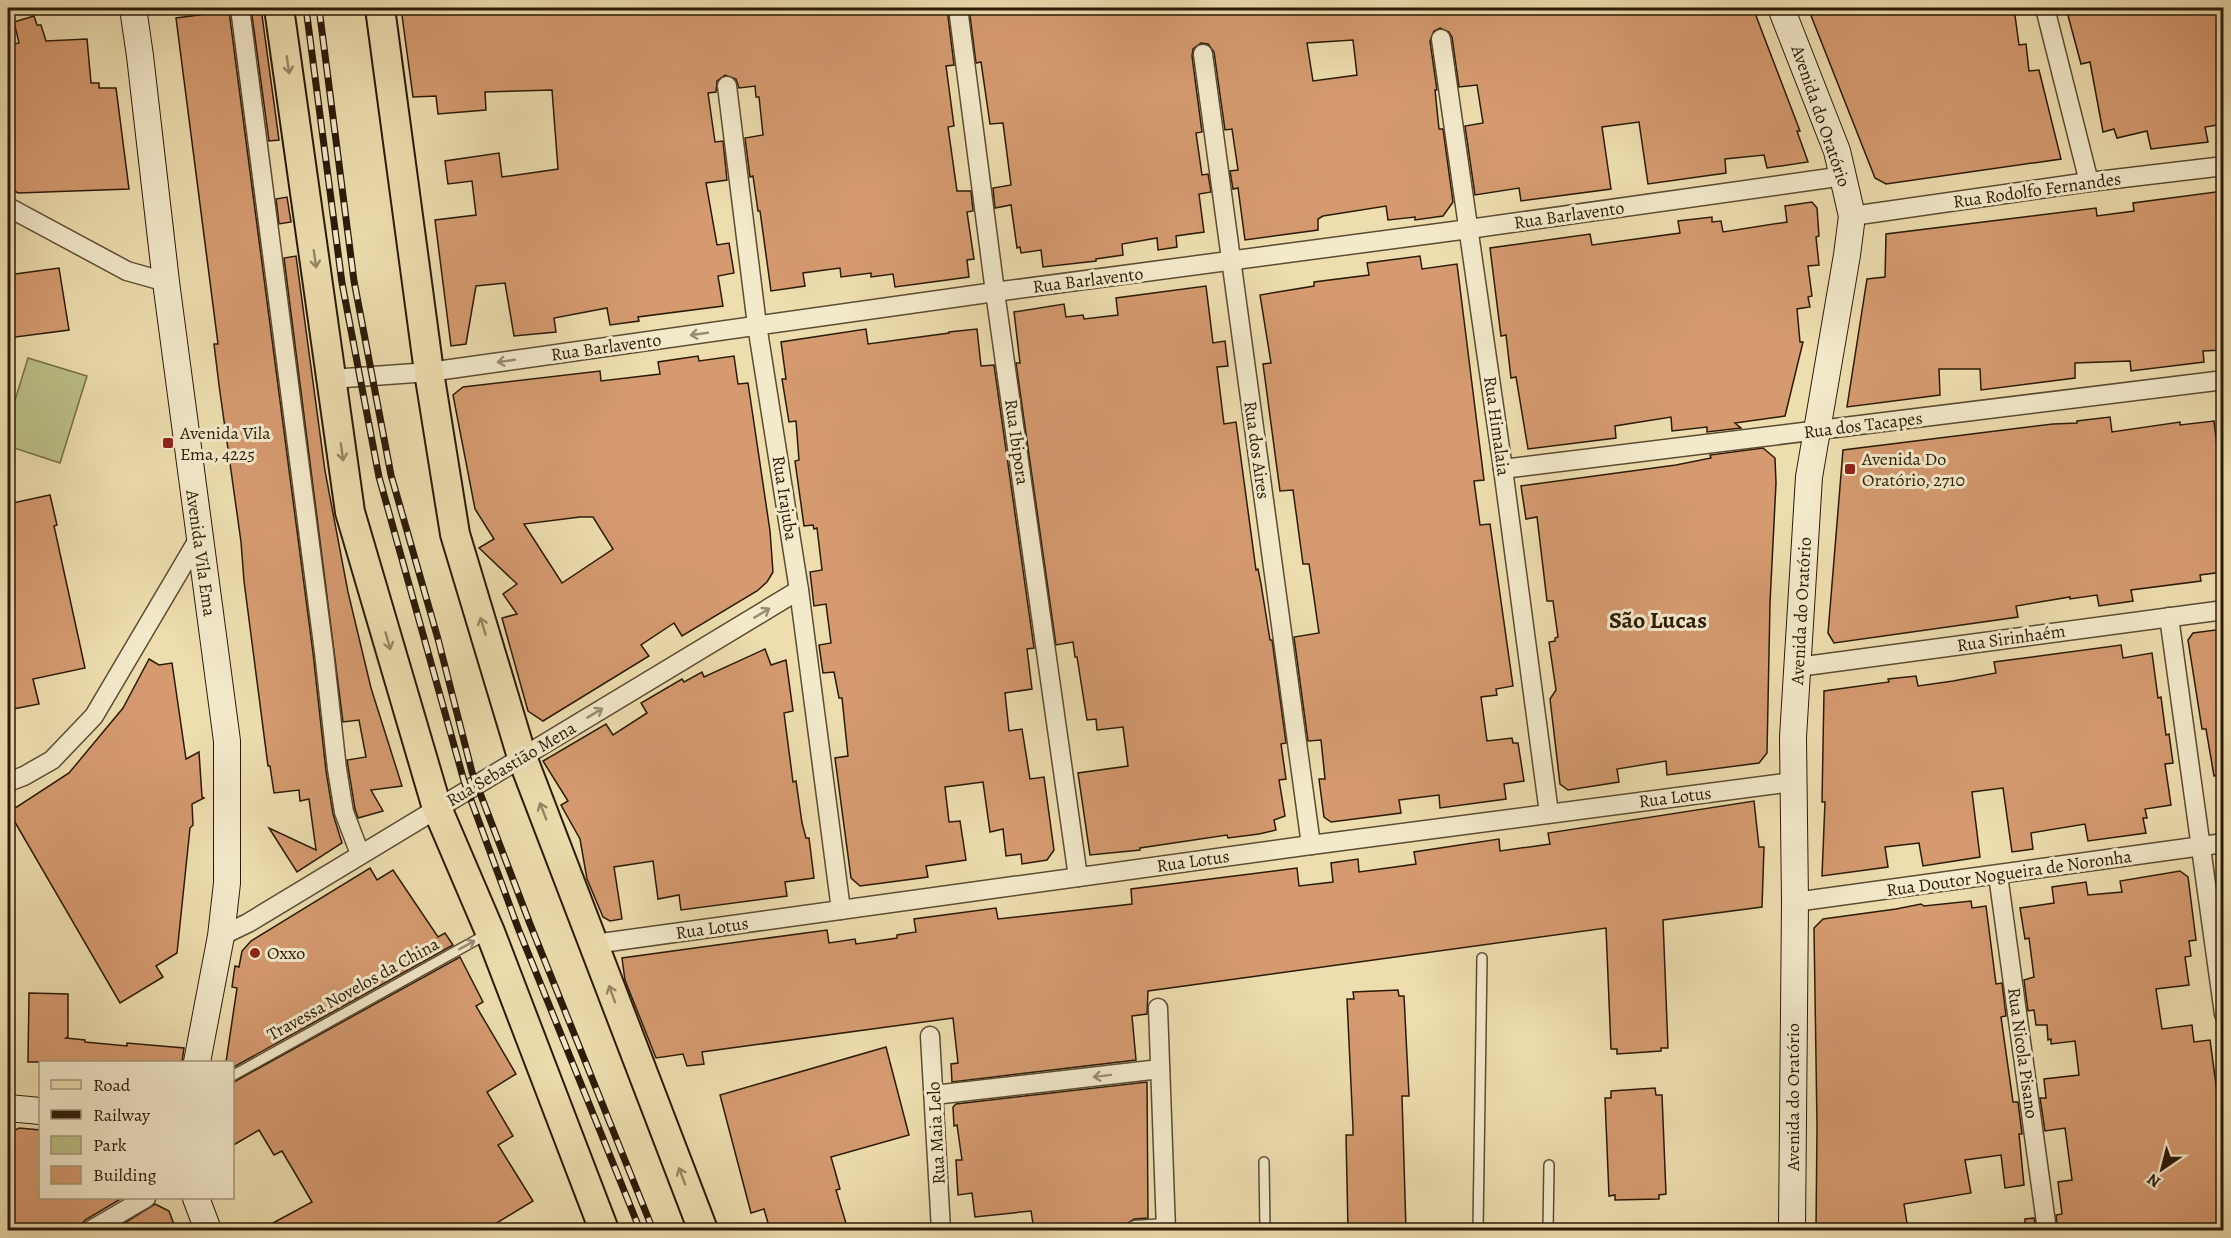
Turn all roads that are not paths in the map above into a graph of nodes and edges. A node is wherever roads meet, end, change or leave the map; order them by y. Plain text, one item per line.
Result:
1 (133, 8) edge
2 (240, 8) edge
3 (279, 8) edge
4 (380, 8) edge
5 (958, 8) edge
6 (1781, 8) edge
7 (2045, 8) edge
8 (1441, 39) dead end
9 (1203, 54) dead end
10 (727, 86) dead end
11 (2223, 166) edge
12 (1844, 176) junction
13 (2089, 182) junction
14 (8, 207) edge
15 (1851, 216) junction
16 (1469, 229) junction
17 (1231, 261) junction
18 (166, 282) junction
19 (995, 292) junction
20 (757, 325) junction
21 (429, 372) junction
22 (331, 379) junction
23 (2223, 380) edge
24 (1816, 431) junction
25 (1503, 469) junction
26 (199, 538) junction
27 (799, 590) junction
28 (2223, 610) edge
29 (2169, 617) junction
30 (1798, 667) junction
31 (522, 757) junction
32 (8, 782) edge
33 (1792, 782) junction
34 (436, 808) junction
35 (1549, 813) junction
36 (2223, 843) edge
37 (1311, 845) junction
38 (2200, 847) junction
39 (360, 855) junction
40 (1998, 875) junction
41 (1078, 877) junction
42 (1795, 902) junction
43 (841, 910) junction
44 (490, 932) junction
45 (221, 936) junction
46 (594, 944) junction
47 (1482, 958) dead end
48 (1158, 1008) dead end
49 (2223, 1014) edge
50 (930, 1036) dead end
51 (197, 1061) edge
52 (1160, 1069) junction
53 (234, 1075) edge
54 (934, 1095) junction
55 (8, 1108) edge
56 (39, 1111) edge
57 (1263, 1162) dead end
58 (1549, 1165) dead end
59 (143, 1199) edge
60 (197, 1199) edge
61 (1166, 1229) edge
62 (91, 1230) edge
63 (208, 1230) edge
64 (604, 1230) edge
65 (703, 1230) edge
66 (941, 1230) edge
67 (1135, 1230) edge
68 (1264, 1230) edge
69 (1478, 1230) edge
70 (1548, 1230) edge
71 (1792, 1230) edge
72 (2047, 1230) edge

1 - 18 main road, Avenida Vila Ema
2 - 39 street
3 -> 22 main road
4 - 21 main road
5 - 19 street, Rua Ibipora
6 - 12 main road, Avenida do Oratório
7 - 13 street
8 - 16 street, Rua Himalaia
9 - 17 street, Rua dos Aires
10 - 20 street, Rua Irajuba
11 - 13 street, Rua Rodolfo Fernandes
12 - 15 main road, Avenida do Oratório
12 - 16 street, Rua Barlavento
13 - 15 street, Rua Rodolfo Fernandes
14 - 18 street
15 - 24 main road, Avenida do Oratório
16 - 17 street, Rua Barlavento
16 - 25 street, Rua Himalaia
17 - 19 street, Rua Barlavento
17 - 37 street, Rua dos Aires
18 - 26 main road, Avenida Vila Ema
19 - 20 street, Rua Barlavento
19 - 41 street, Rua Ibipora
20 -> 21 street, Rua Barlavento
20 - 27 street, Rua Irajuba
21 - 22 street, Rua Barlavento
31 -> 21 main road
22 -> 34 main road
23 - 24 street, Rua dos Tacapes
24 - 25 street, Rua dos Tacapes
24 - 30 main road, Avenida do Oratório
25 - 35 street, Rua Himalaia
26 - 32 street
26 - 45 main road, Avenida Vila Ema
31 -> 27 street, Rua Sebastião Mena
27 - 43 street, Rua Irajuba
28 - 29 street, Rua Sirinhaém
29 - 30 street, Rua Sirinhaém
29 - 38 street
30 - 33 main road, Avenida do Oratório
31 - 34 street, Rua Sebastião Mena
46 -> 31 main road
33 - 35 street, Rua Lotus
33 - 42 main road, Avenida do Oratório
34 - 39 street, Rua Sebastião Mena
34 - 44 main road
35 - 37 street, Rua Lotus
36 - 38 street, Rua Doutor Nogueira de Noronha
37 - 41 street, Rua Lotus
38 - 40 street, Rua Doutor Nogueira de Noronha
38 - 49 street
39 - 45 street, Rua Sebastião Mena
40 - 42 street, Rua Doutor Nogueira de Noronha
40 - 72 street, Rua Nicola Pisano
41 - 43 street, Rua Lotus
42 - 71 main road, Avenida do Oratório
43 - 46 street, Rua Lotus
53 -> 44 lane, Travessa Novelos da China
44 - 64 main road
45 - 51 main road, Avenida Vila Ema
65 -> 46 main road
47 - 69 lane
48 - 52 street
50 - 54 street, Rua Maia Lelo
52 -> 54 street
52 - 61 street
54 - 66 street, Rua Maia Lelo
55 - 56 main road
57 - 68 lane
58 - 70 lane
59 - 62 street
60 - 63 main road
61 - 67 street

